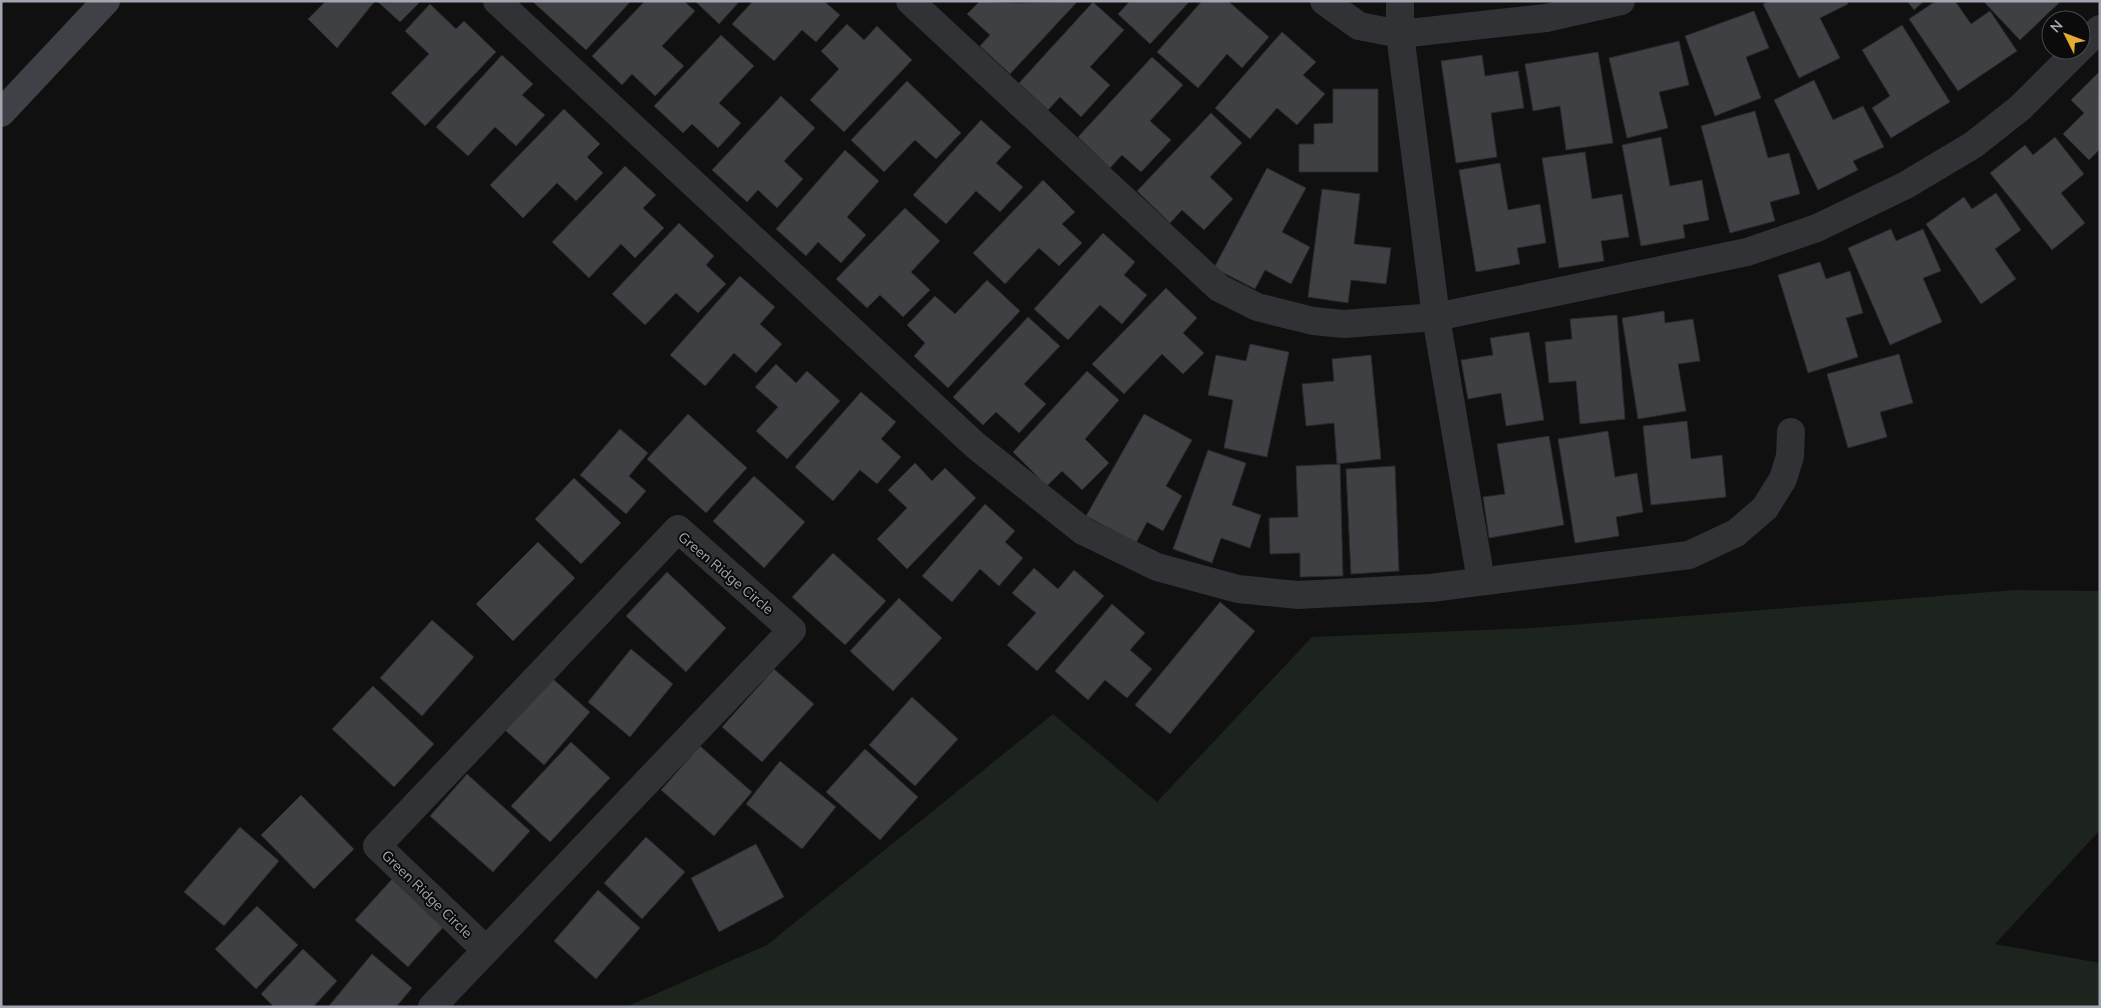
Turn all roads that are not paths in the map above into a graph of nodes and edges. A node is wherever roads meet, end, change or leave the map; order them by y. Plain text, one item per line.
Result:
1 (106, 1) edge
2 (497, 1) edge
3 (910, 1) edge
4 (1324, 1) edge
5 (1400, 1) edge
6 (1621, 1) edge
7 (2100, 28) edge
8 (1400, 34) junction
9 (2091, 37) edge
10 (2068, 60) edge
11 (1, 113) edge
12 (1436, 316) junction
13 (1791, 432) dead end
14 (1481, 581) junction
15 (486, 950) junction
16 (432, 1007) edge

1 - 11 main road
2 - 14 street
3 - 12 street
4 - 8 street
5 - 8 street
6 - 8 street
7 - 9 street
8 - 12 street
10 - 12 street
12 - 14 street
13 - 14 street
15 - 15 street, Green Ridge Circle
15 - 16 street, Green Ridge Circle

